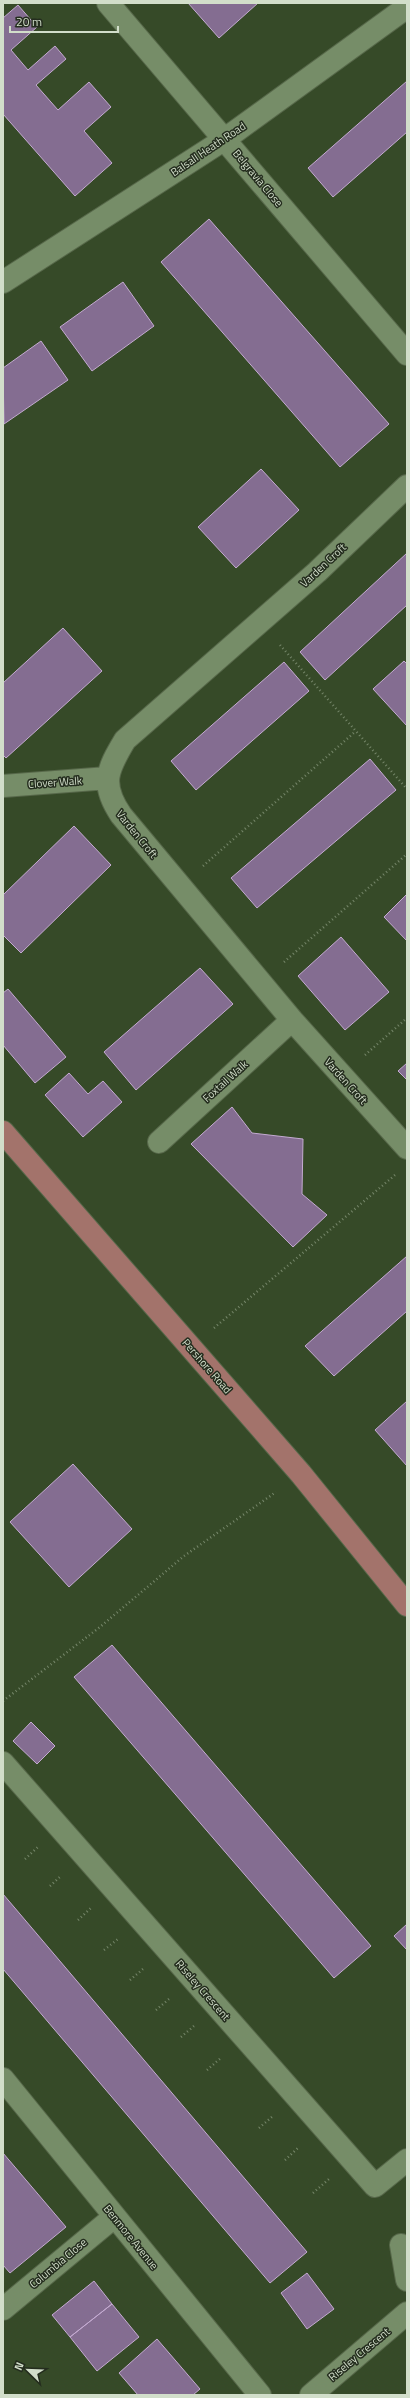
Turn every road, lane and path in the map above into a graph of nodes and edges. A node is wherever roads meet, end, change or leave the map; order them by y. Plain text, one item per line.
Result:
1 (108, 3) edge
2 (407, 7) edge
3 (225, 139) junction
4 (3, 282) edge
5 (407, 354) edge
6 (407, 486) edge
7 (260, 622) junction
8 (356, 731) junction
9 (108, 778) junction
10 (3, 786) edge
11 (407, 788) edge
12 (407, 854) edge
13 (180, 886) junction
14 (261, 982) junction
15 (407, 1018) edge
16 (292, 1020) junction
17 (342, 1075) junction
18 (3, 1132) edge
19 (158, 1142) dead end
20 (407, 1148) edge
21 (401, 1170) dead end
22 (191, 1348) junction
23 (301, 1474) junction
24 (407, 1604) edge
25 (3, 1701) edge
26 (3, 1763) edge
27 (3, 2079) edge
28 (407, 2160) edge
29 (114, 2217) junction
30 (401, 2245) dead end
31 (407, 2280) edge
32 (3, 2309) edge
33 (407, 2313) edge
34 (260, 2395) edge
35 (310, 2395) edge

1 - 3 street, Belgravia Close
2 - 3 street, Balsall Heath Road
3 - 4 street, Balsall Heath Road
3 - 5 street, Belgravia Close
6 - 7 street, Varden Croft
7 - 8 path
7 - 9 street, Varden Croft
8 - 11 path
8 - 13 path
9 - 10 street, Clover Walk
9 - 13 street, Varden Croft
12 - 14 path
13 - 14 street, Varden Croft
14 - 16 street, Varden Croft
15 - 17 path
16 - 17 street, Varden Croft
16 - 19 street, Foxtail Walk
17 - 20 street, Varden Croft
18 - 22 main road, Pershore Road
21 - 22 path
22 - 23 main road, Pershore Road
23 - 24 main road, Pershore Road
23 - 25 path
26 - 28 street, Riseley Crescent
27 - 29 street, Benmore Avenue
29 - 32 street, Columbia Close
29 - 34 street, Benmore Avenue
30 - 31 street
33 - 35 street, Riseley Crescent

